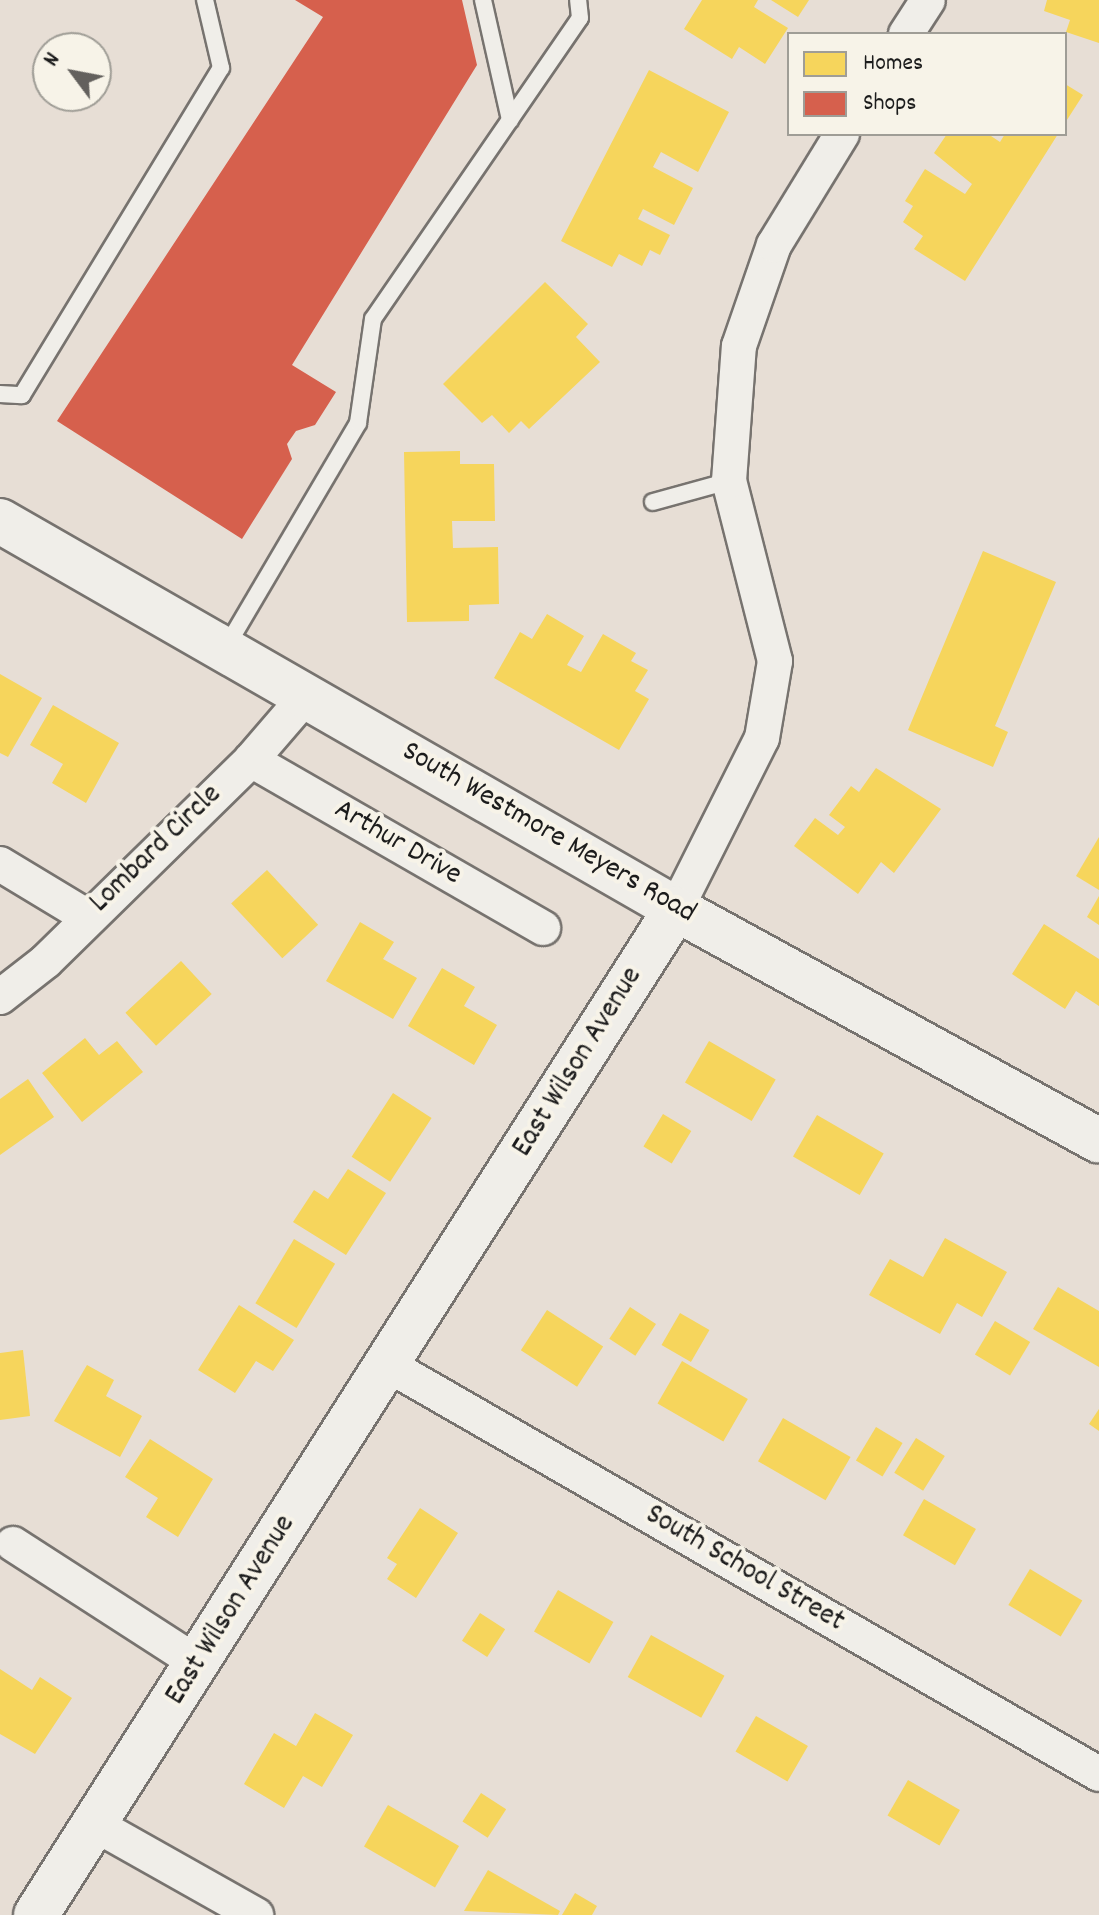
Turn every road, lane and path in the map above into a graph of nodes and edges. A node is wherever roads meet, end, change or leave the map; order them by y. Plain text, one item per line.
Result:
1 (205, 0) edge
2 (483, 0) edge
3 (578, 0) edge
4 (928, 0) edge
5 (907, 32) edge
6 (510, 120) junction
7 (841, 136) edge
8 (0, 394) edge
9 (729, 481) junction
10 (653, 502) dead end
11 (0, 521) edge
12 (225, 649) junction
13 (307, 695) junction
14 (251, 760) junction
15 (0, 864) edge
16 (676, 909) junction
17 (88, 917) junction
18 (543, 928) dead end
19 (0, 997) edge
20 (1099, 1141) edge
21 (388, 1365) junction
22 (13, 1544) dead end
23 (199, 1664) junction
24 (1099, 1774) edge
25 (96, 1825) junction
26 (36, 1915) edge
27 (256, 1915) edge

1 - 8 lane
2 - 6 lane
3 - 6 lane
4 - 5 street
6 - 12 lane
7 - 9 street, East Wilson Avenue
9 - 10 lane
9 - 16 street, East Wilson Avenue
11 - 12 street, South Westmore Meyers Road
12 - 13 street, South Westmore Meyers Road
13 - 14 street, Lombard Circle
13 - 16 street, South Westmore Meyers Road
14 - 17 street, Lombard Circle
14 - 18 street, Arthur Drive
15 - 17 street
16 - 20 street, South Westmore Meyers Road
16 - 21 street, East Wilson Avenue
17 - 19 street, Lombard Circle
21 - 23 street, East Wilson Avenue
21 - 24 street, South School Street
22 - 23 street
23 - 25 street, East Wilson Avenue
25 - 26 street, East Wilson Avenue
25 - 27 street

